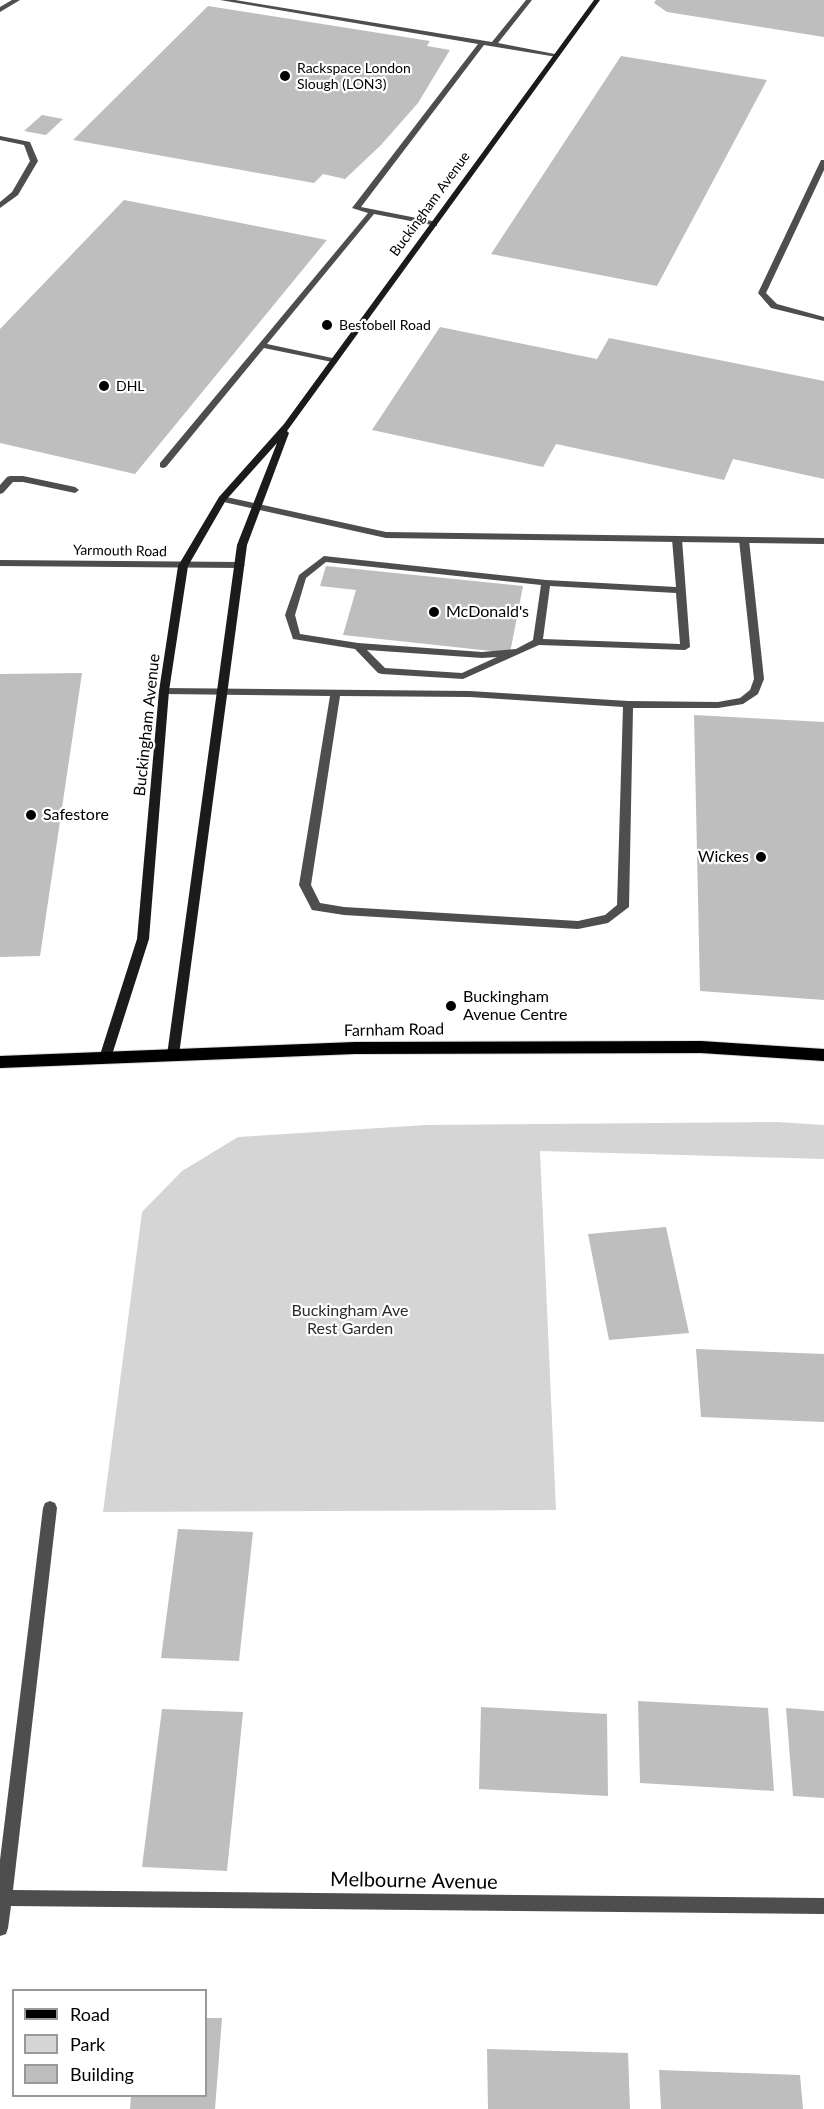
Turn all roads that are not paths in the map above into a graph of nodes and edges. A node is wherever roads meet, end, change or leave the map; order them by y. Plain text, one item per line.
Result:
1 (17, 0) edge
2 (223, 0) edge
3 (529, 0) edge
4 (597, 0) edge
5 (0, 10) edge
6 (483, 42) junction
7 (494, 44) junction
8 (557, 55) junction
9 (0, 138) edge
10 (824, 162) edge
11 (0, 206) edge
12 (372, 212) junction
13 (434, 224) junction
14 (824, 319) edge
15 (261, 345) junction
16 (334, 361) junction
17 (287, 426) junction
18 (163, 465) dead end
19 (0, 490) edge
20 (75, 490) dead end
21 (222, 499) junction
22 (257, 506) junction
23 (677, 539) junction
24 (744, 540) junction
25 (824, 541) edge
26 (0, 563) edge
27 (240, 565) junction
28 (183, 566) junction
29 (546, 583) junction
30 (681, 590) junction
31 (538, 642) junction
32 (358, 646) junction
33 (518, 652) junction
34 (164, 691) junction
35 (224, 691) junction
36 (334, 694) junction
37 (628, 704) junction
38 (173, 1055) junction
39 (824, 1055) edge
40 (105, 1058) junction
41 (0, 1062) edge
42 (50, 1508) dead end
43 (2, 1898) edge
44 (824, 1906) edge
45 (0, 1928) edge

1 - 5 street
2 - 6 street
3 - 7 street
4 - 8 street, Buckingham Avenue
6 - 7 street
6 - 12 street
7 - 8 street
8 - 13 street, Buckingham Avenue
9 - 11 street
10 - 14 street
12 - 13 street
12 - 15 street
13 - 16 street, Buckingham Avenue
15 - 16 street
15 - 18 street
16 - 17 street, Buckingham Avenue
17 - 21 street, Buckingham Avenue
17 - 22 street, Buckingham Avenue
19 - 20 street
21 - 22 street
21 - 28 street, Buckingham Avenue
22 - 23 street
22 - 27 street, Buckingham Avenue
23 - 24 street
23 - 30 street
24 - 25 street
24 - 37 street
26 - 28 street, Yarmouth Road
27 - 28 street, Yarmouth Road
27 - 35 street, Buckingham Avenue
28 - 34 street, Buckingham Avenue
29 - 30 street
29 - 31 street
29 - 32 street
30 - 31 street
31 - 33 street
32 - 33 street
32 - 33 street
34 - 35 street
34 - 40 street, Buckingham Avenue
35 - 36 street
35 - 38 street, Buckingham Avenue
36 - 37 street
36 - 37 street
38 - 39 main road, Farnham Road
38 - 40 main road, Farnham Road
40 - 41 main road, Farnham Road
42 - 43 street
43 - 44 street, Melbourne Avenue
43 - 45 street

